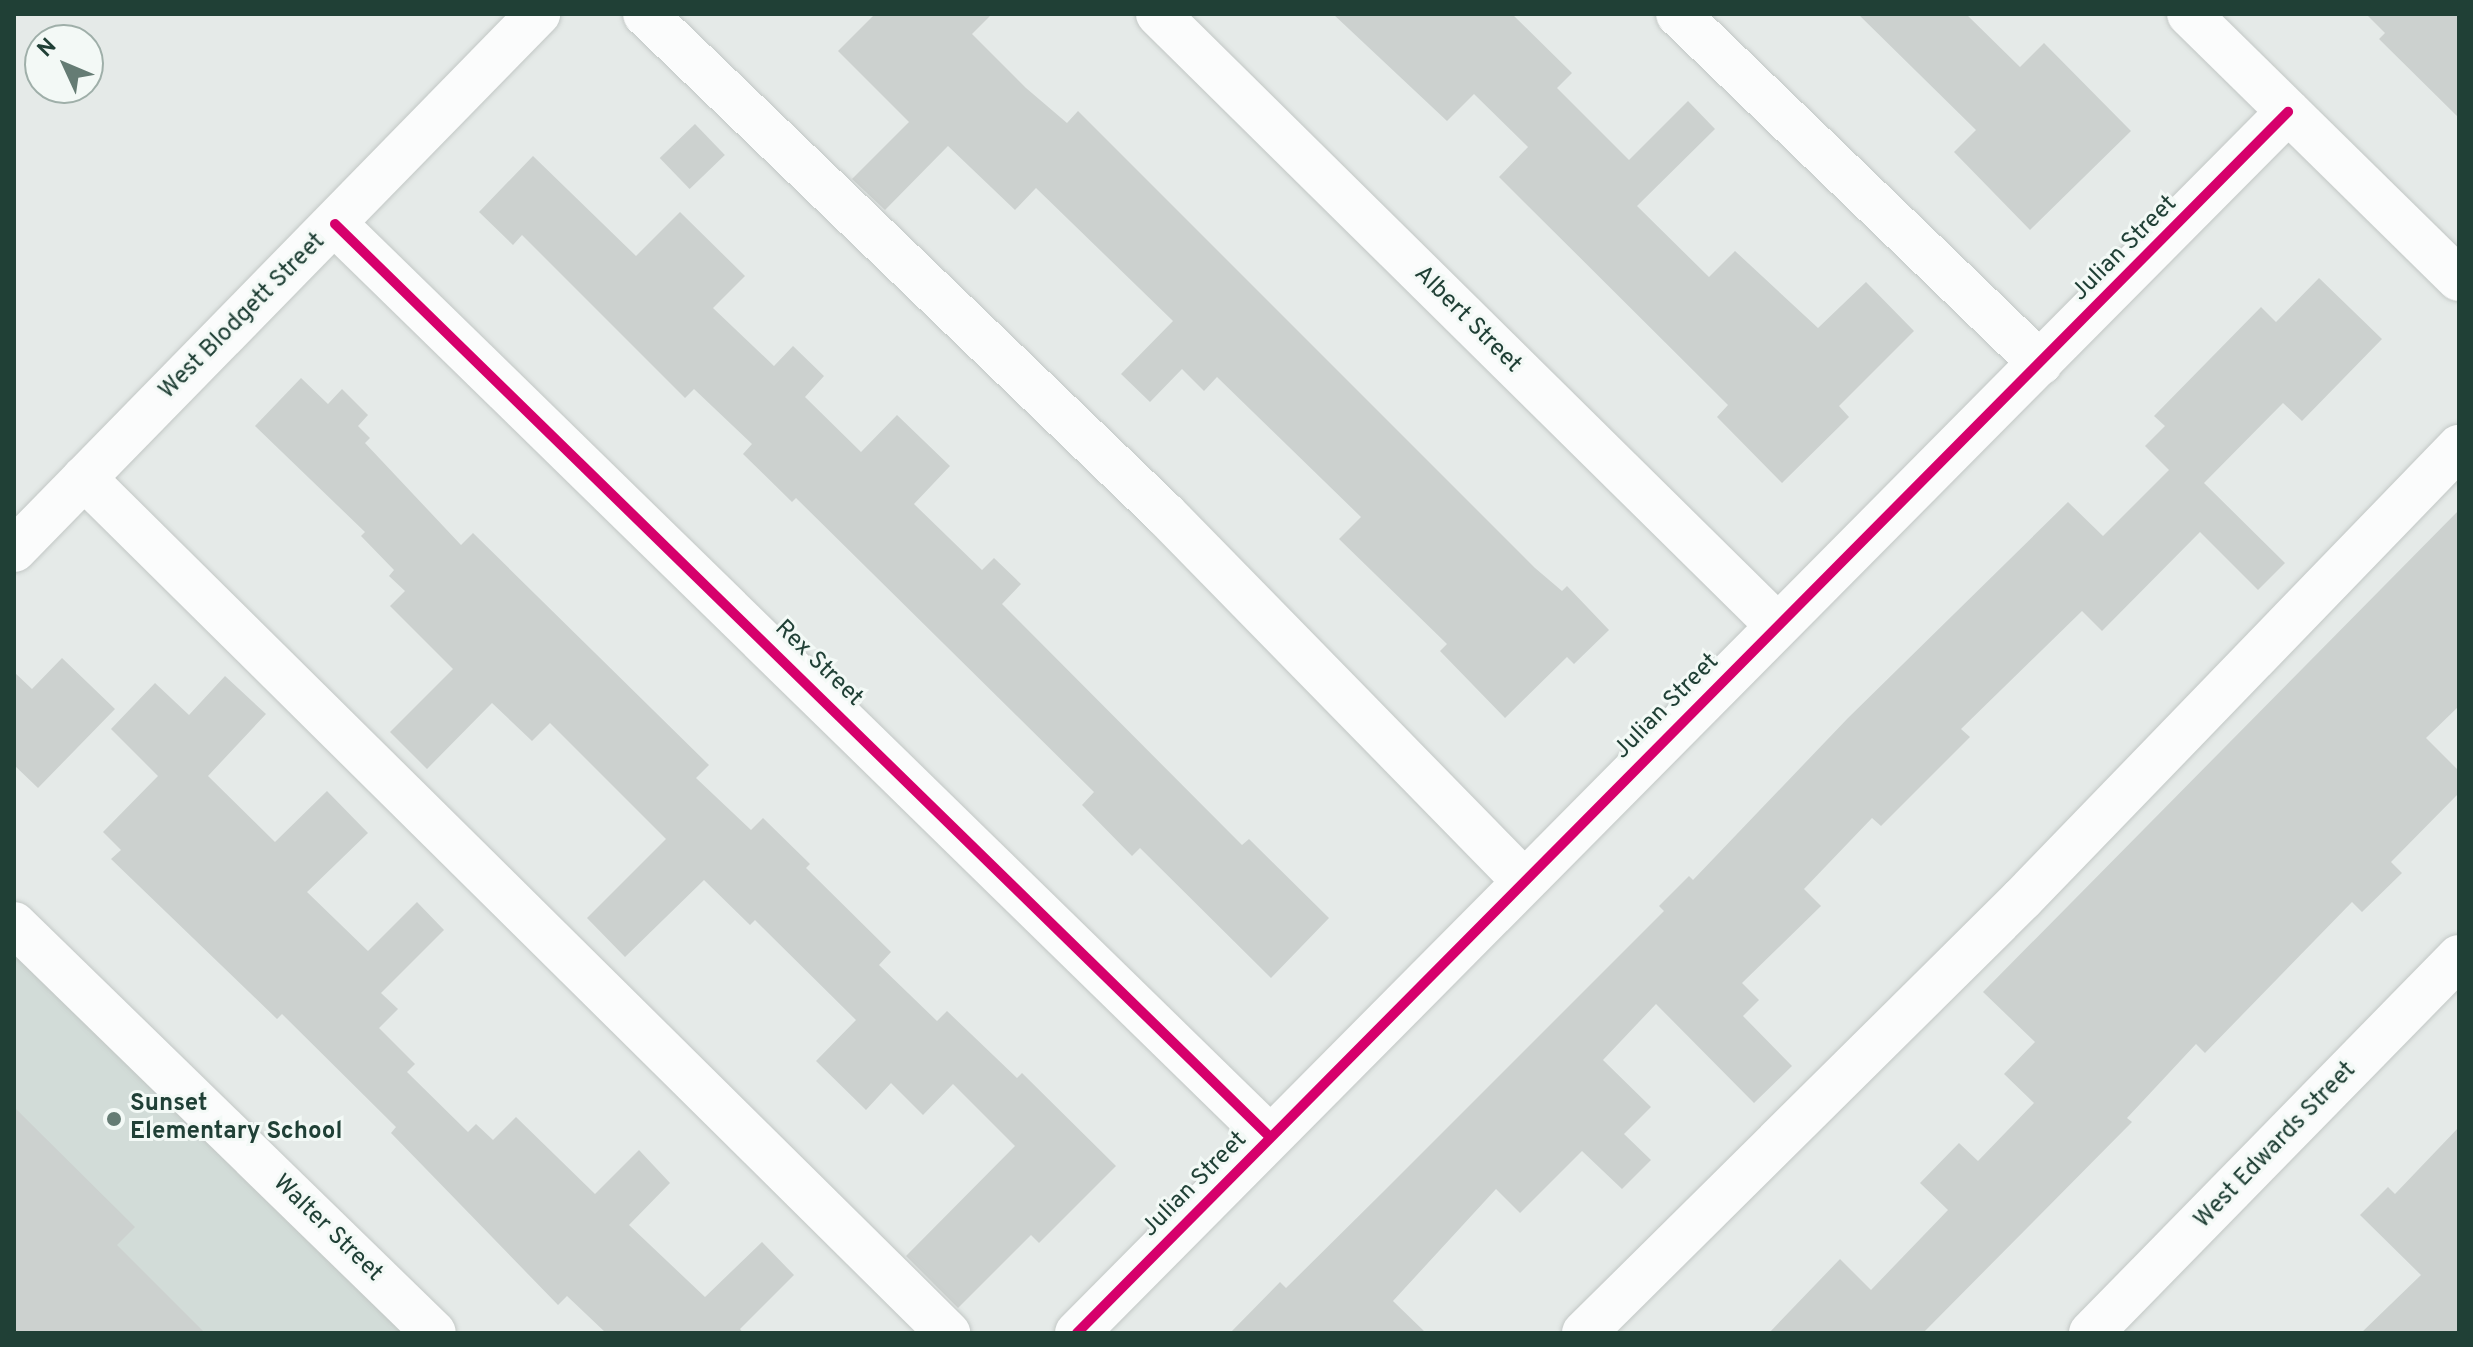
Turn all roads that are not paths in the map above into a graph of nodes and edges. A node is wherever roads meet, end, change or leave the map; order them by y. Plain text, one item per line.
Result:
1 (538, 14) edge
2 (645, 14) edge
3 (1158, 14) edge
4 (1678, 14) edge
5 (2189, 14) edge
6 (2288, 112) junction
7 (335, 224) junction
8 (2459, 279) edge
9 (2040, 363) junction
10 (2459, 447) edge
11 (84, 478) junction
12 (14, 550) edge
13 (1777, 625) junction
14 (1522, 879) junction
15 (14, 924) edge
16 (2459, 957) edge
17 (1270, 1137) junction
18 (434, 1333) edge
19 (948, 1333) edge
20 (1077, 1333) edge
21 (1584, 1333) edge
22 (2091, 1333) edge

1 - 7 street, West Blodgett Street
2 - 14 street
3 - 13 street, Albert Street
4 - 9 street
5 - 6 street
6 - 8 street
6 - 9 street, Julian Street
7 - 11 street, West Blodgett Street
7 - 17 street, Rex Street
9 - 13 street, Julian Street
10 - 21 street
11 - 12 street, West Blodgett Street
11 - 19 street
13 - 14 street, Julian Street
14 - 17 street, Julian Street
15 - 18 street, Walter Street
16 - 22 street, West Edwards Street
17 - 20 street, Julian Street

